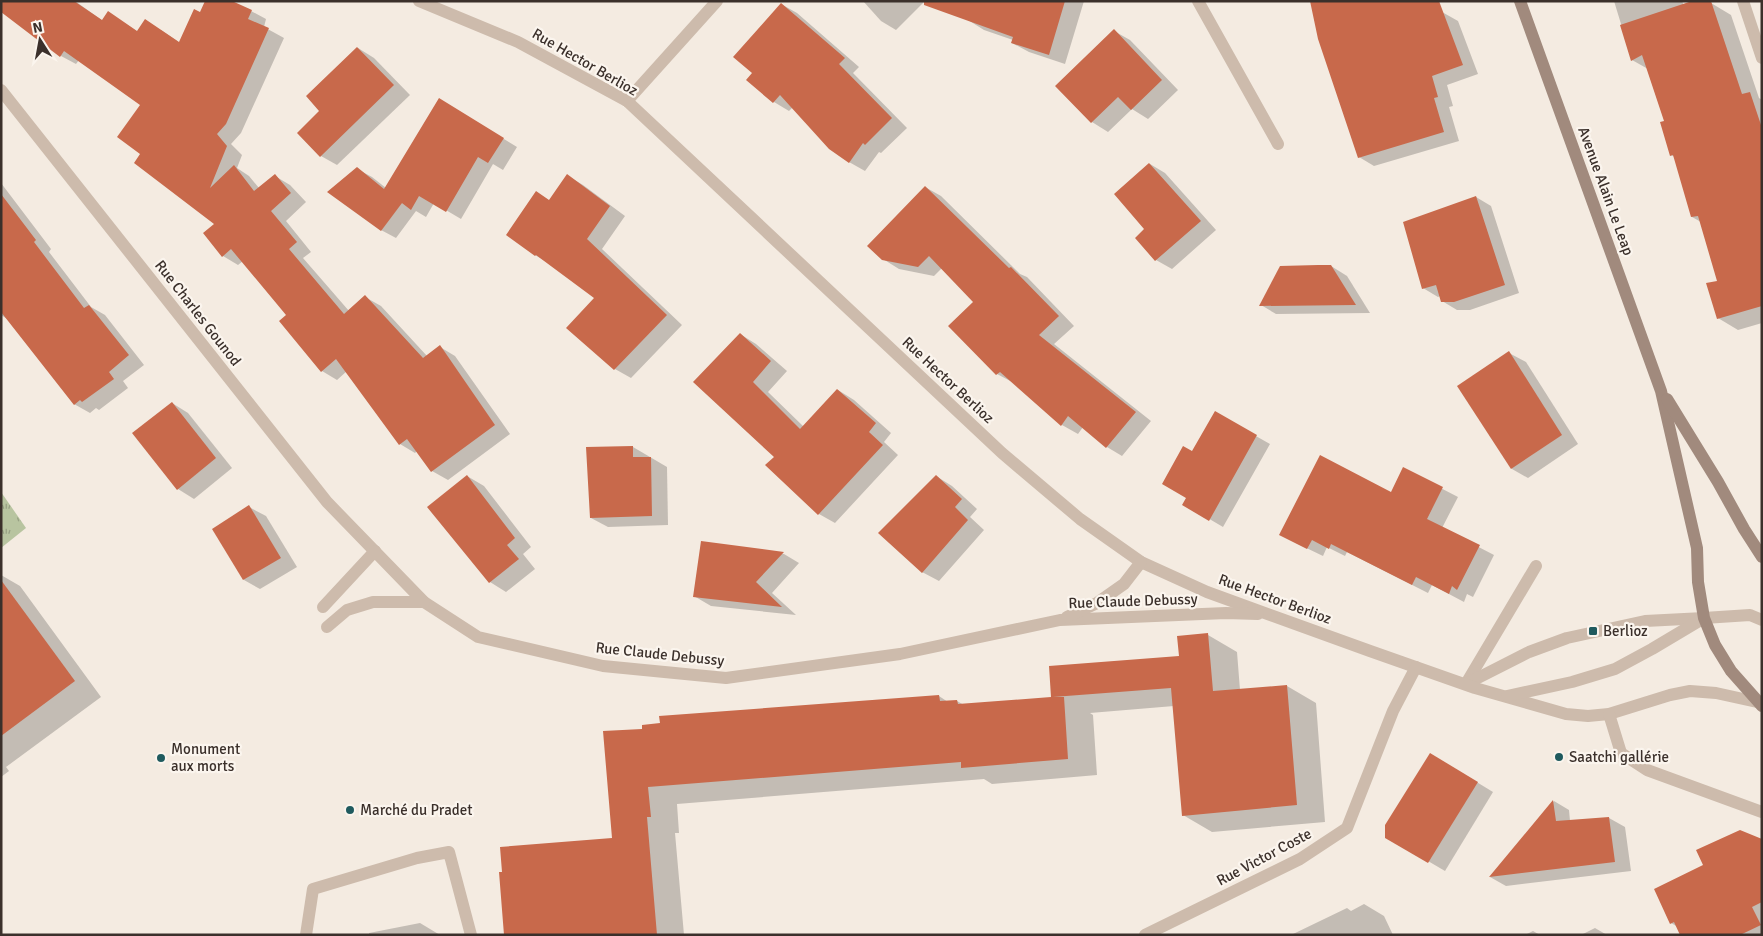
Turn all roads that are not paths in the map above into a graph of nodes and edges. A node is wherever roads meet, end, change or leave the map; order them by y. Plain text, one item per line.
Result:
1 (418, 1) edge
2 (717, 1) edge
3 (1198, 1) edge
4 (1520, 1) edge
5 (1743, 1) edge
6 (1762, 58) edge
7 (1, 90) edge
8 (627, 101) junction
9 (1278, 144) dead end
10 (1661, 391) junction
11 (375, 551) junction
12 (1762, 557) edge
13 (1141, 562) junction
14 (1536, 566) dead end
15 (424, 602) junction
16 (323, 607) dead end
17 (1267, 614) junction
18 (1704, 618) junction
19 (1060, 620) junction
20 (1762, 620) edge
21 (328, 627) dead end
22 (1416, 667) junction
23 (1466, 684) junction
24 (1506, 697) junction
25 (1760, 704) edge
26 (1609, 714) junction
27 (1762, 812) edge
28 (306, 935) edge
29 (471, 935) edge
30 (1145, 935) edge

1 - 8 street, Rue Hector Berlioz
2 - 8 street
3 - 9 street
4 - 10 street, Avenue Alain Le Leap
5 - 6 street
7 - 11 street, Rue Charles Gounod
8 - 13 street, Rue Hector Berlioz
10 - 12 street, Avenue Alain Le Leap
10 - 18 street, Avenue Alain Le Leap
11 - 15 street, Rue Claude Debussy
11 - 16 street
13 - 17 street, Rue Hector Berlioz
13 - 19 street, Rue Claude Debussy
14 - 23 street
15 - 19 street, Rue Claude Debussy
15 - 21 street
17 - 19 street, Rue Claude Debussy
17 - 22 street, Rue Hector Berlioz
18 - 20 street
18 - 23 street
18 - 24 street
18 - 25 street, Avenue Alain Le Leap
22 - 23 street, Rue Hector Berlioz
22 - 30 street, Rue Victor Coste
23 - 24 street, Rue Hector Berlioz
24 - 26 street, Rue Hector Berlioz
25 - 26 street, Rue Hector Berlioz
26 - 27 street
28 - 29 street

